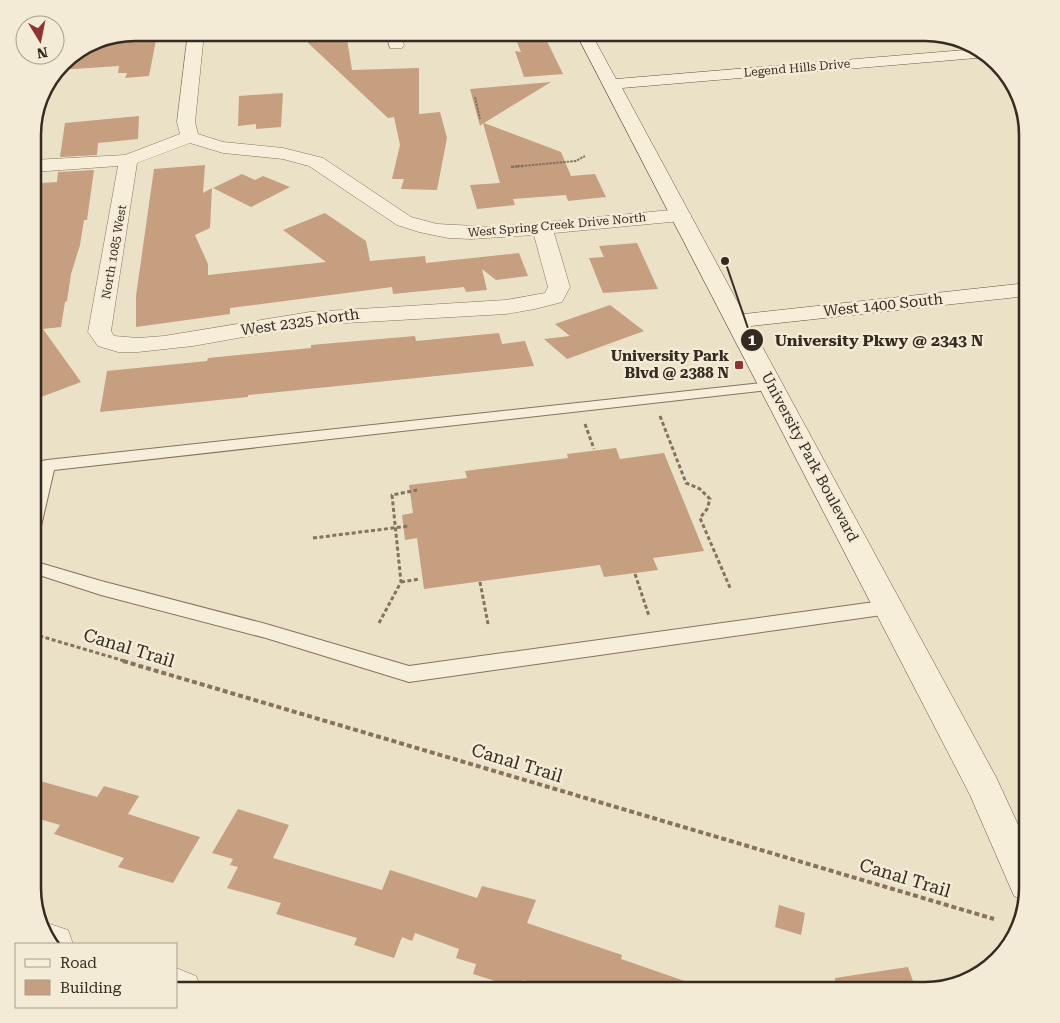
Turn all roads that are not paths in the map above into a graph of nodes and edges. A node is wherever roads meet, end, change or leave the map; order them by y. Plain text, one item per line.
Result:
1 (195, 41) edge
2 (588, 41) edge
3 (972, 54) edge
4 (611, 84) junction
5 (190, 137) junction
6 (128, 160) junction
7 (41, 165) edge
8 (681, 215) junction
9 (542, 228) junction
10 (1019, 290) edge
11 (738, 321) junction
12 (106, 341) joint
13 (772, 386) junction
14 (41, 491) edge
15 (41, 569) edge
16 (890, 607) junction
17 (1019, 862) edge

1 - 5 street
2 - 4 street, University Park Boulevard
3 - 4 street, Legend Hills Drive
4 - 8 street, University Park Boulevard
5 - 6 street
5 - 9 street, West Spring Creek Drive North
6 - 7 street
6 - 12 street, North 1085 West
8 - 9 street, West Spring Creek Drive North
8 - 11 street, University Park Boulevard
9 - 12 street, West 2325 North
10 - 11 street, West 1400 South
11 - 13 street, University Park Boulevard
13 - 14 lane
13 - 16 street, University Park Boulevard
15 - 16 lane
16 - 17 street, University Park Boulevard

